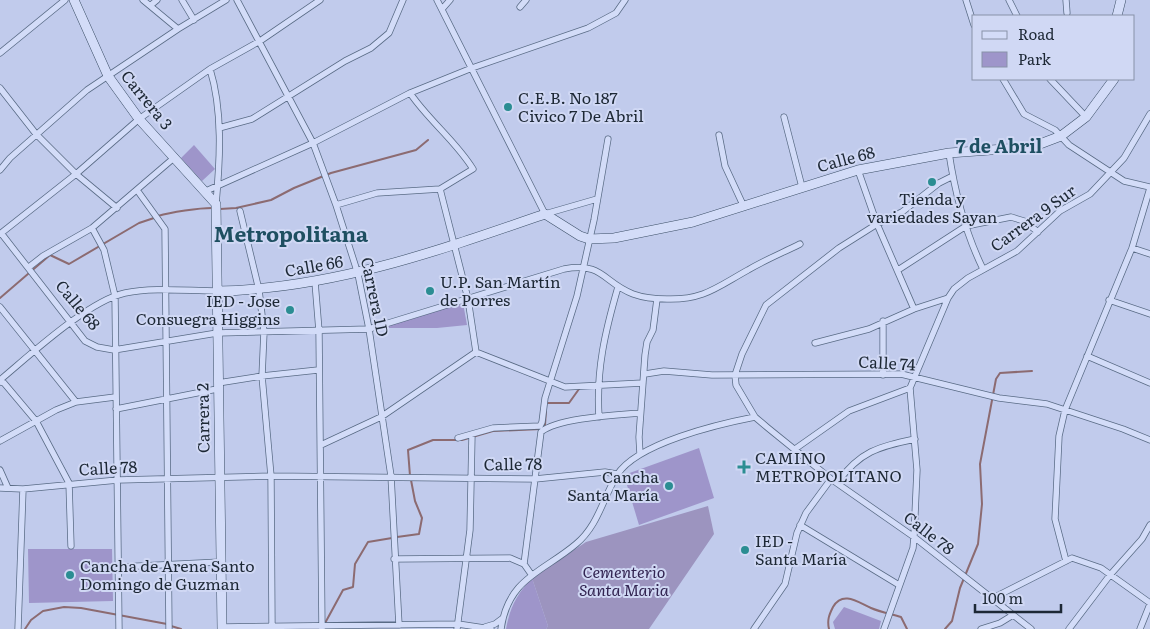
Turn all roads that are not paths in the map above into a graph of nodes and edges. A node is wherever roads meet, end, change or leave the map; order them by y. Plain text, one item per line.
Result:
1 (65, 0) edge
2 (74, 0) edge
3 (143, 0) edge
4 (157, 0) edge
5 (182, 0) edge
6 (226, 0) edge
7 (237, 0) edge
8 (320, 0) edge
9 (403, 0) edge
10 (437, 0) edge
11 (450, 0) edge
12 (526, 0) edge
13 (625, 0) edge
14 (966, 0) edge
15 (1009, 0) edge
16 (1066, 0) edge
17 (1121, 0) edge
18 (151, 5) junction
19 (520, 7) dead end
20 (443, 8) junction
21 (1067, 13) dead end
22 (1016, 15) edge
23 (1117, 15) edge
24 (972, 19) edge
25 (194, 20) junction
26 (178, 29) junction
27 (260, 41) junction
28 (0, 53) edge
29 (472, 68) junction
30 (210, 69) junction
31 (108, 76) junction
32 (1004, 80) edge
33 (1051, 80) edge
34 (1113, 80) edge
35 (0, 88) edge
36 (410, 94) junction
37 (287, 97) junction
38 (1150, 114) edge
39 (784, 117) dead end
40 (1086, 117) junction
41 (139, 119) junction
42 (219, 128) junction
43 (36, 134) junction
44 (719, 135) dead end
45 (1061, 136) junction
46 (608, 139) dead end
47 (313, 142) junction
48 (950, 153) junction
49 (175, 157) junction
50 (0, 170) edge
51 (858, 170) junction
52 (1112, 173) junction
53 (76, 174) junction
54 (953, 176) junction
55 (218, 184) junction
56 (802, 187) junction
57 (203, 188) junction
58 (1150, 188) edge
59 (440, 189) junction
60 (137, 190) junction
61 (597, 199) junction
62 (336, 204) junction
63 (216, 207) junction
64 (744, 207) junction
65 (117, 208) junction
66 (240, 211) dead end
67 (545, 214) junction
68 (877, 224) junction
69 (966, 226) junction
70 (92, 228) junction
71 (1038, 232) junction
72 (1, 234) edge
73 (589, 239) junction
74 (800, 244) dead end
75 (455, 245) junction
76 (1132, 248) junction
77 (1150, 254) edge
78 (582, 266) junction
79 (983, 269) junction
80 (31, 270) junction
81 (898, 270) junction
82 (358, 274) junction
83 (315, 282) junction
84 (618, 287) junction
85 (165, 290) junction
86 (260, 290) junction
87 (217, 291) junction
88 (115, 296) junction
89 (948, 298) junction
90 (468, 299) junction
91 (657, 299) junction
92 (1110, 300) junction
93 (0, 308) edge
94 (914, 309) junction
95 (1150, 314) edge
96 (883, 321) junction
97 (70, 324) junction
98 (370, 329) junction
99 (319, 331) junction
100 (264, 332) junction
101 (217, 333) junction
102 (167, 340) junction
103 (815, 343) dead end
104 (114, 350) junction
105 (34, 352) junction
106 (476, 352) junction
107 (1087, 356) junction
108 (318, 370) junction
109 (645, 374) junction
110 (735, 375) junction
111 (883, 375) junction
112 (262, 376) junction
113 (915, 377) junction
114 (0, 381) edge
115 (551, 382) junction
116 (643, 383) junction
117 (1150, 383) edge
118 (217, 386) junction
119 (597, 386) junction
120 (910, 388) junction
121 (116, 397) junction
122 (168, 399) junction
123 (76, 402) junction
124 (116, 409) junction
125 (1065, 410) junction
126 (640, 413) junction
127 (381, 417) junction
128 (599, 417) junction
129 (755, 417) junction
130 (36, 420) junction
131 (540, 429) junction
132 (472, 437) junction
133 (458, 438) dead end
134 (915, 438) junction
135 (1150, 440) edge
136 (0, 441) edge
137 (320, 445) junction
138 (795, 449) junction
139 (640, 454) junction
140 (0, 470) edge
141 (617, 474) junction
142 (271, 476) junction
143 (391, 476) junction
144 (219, 478) junction
145 (320, 478) junction
146 (473, 478) junction
147 (168, 479) junction
148 (535, 479) junction
149 (118, 480) junction
150 (834, 481) junction
151 (69, 484) junction
152 (0, 488) edge
153 (8, 488) junction
154 (23, 489) junction
155 (1150, 525) edge
156 (800, 526) junction
157 (914, 537) junction
158 (72, 546) dead end
159 (468, 558) junction
160 (394, 559) junction
161 (1066, 561) junction
162 (220, 562) junction
163 (169, 564) junction
164 (524, 564) junction
165 (119, 567) junction
166 (531, 574) junction
167 (1110, 575) junction
168 (899, 585) junction
169 (992, 599) junction
170 (1150, 603) edge
171 (1013, 615) junction
172 (503, 618) junction
173 (272, 625) junction
174 (400, 625) junction
175 (119, 626) edge
176 (279, 627) edge
177 (322, 627) edge
178 (370, 627) edge
179 (413, 627) edge
180 (457, 627) edge
181 (222, 628) edge
182 (488, 628) edge
183 (18, 629) edge
184 (170, 629) edge
185 (501, 629) edge
186 (754, 629) edge
187 (884, 629) edge
188 (981, 629) edge
189 (1031, 629) edge
190 (1069, 629) edge
191 (1140, 629) edge

1 - 28 street
2 - 31 street, Carrera 3
3 - 18 street
4 - 18 street
5 - 25 street
6 - 25 street
7 - 27 street, Carrera 1D
8 - 27 street
9 - 37 street
10 - 20 street
11 - 20 street
12 - 19 street
13 - 29 street
14 - 24 street
15 - 22 street
16 - 21 street
17 - 23 street
18 - 26 street
20 - 29 street
25 - 26 street
26 - 31 street
27 - 30 street
27 - 37 street, Carrera 1D
29 - 36 street
29 - 67 street
30 - 41 street
30 - 42 street, Carrera 2
31 - 41 street, Carrera 3
31 - 43 street
32 - 45 street
33 - 40 street
34 - 40 street, Calle 68
35 - 43 street
36 - 47 street
36 - 59 street
37 - 42 street
37 - 47 street, Carrera 1D
38 - 52 street, Carrera 9 Sur
39 - 56 street
40 - 45 street, Calle 68
41 - 49 street, Carrera 3
41 - 53 street
42 - 55 street, Carrera 2
43 - 50 street
43 - 53 street
44 - 64 street
45 - 48 street, Calle 68
45 - 52 street
46 - 61 street
47 - 55 street
47 - 62 street, Carrera 1D
48 - 51 street, Calle 68
48 - 54 street
49 - 57 street, Carrera 3
49 - 60 street
51 - 56 street, Calle 68
51 - 68 street
52 - 58 street
52 - 71 street, Carrera 9 Sur
53 - 65 street
53 - 72 street
54 - 68 street
54 - 69 street
55 - 57 street
55 - 63 street, Carrera 2
56 - 64 street, Calle 68
57 - 63 street, Carrera 3
58 - 76 street
59 - 62 street
59 - 75 street
60 - 65 street
60 - 85 street
61 - 67 street, Calle 66
61 - 73 street
62 - 82 street, Carrera 1D
63 - 87 street, Carrera 2
64 - 73 street, Calle 68
65 - 70 street
66 - 86 street
67 - 73 street, Calle 68
67 - 75 street, Calle 66
68 - 81 street
68 - 110 street
69 - 71 street
69 - 79 street
69 - 81 street
70 - 80 street
70 - 88 street
71 - 79 street, Carrera 9 Sur
72 - 80 street, Calle 68
73 - 78 street
74 - 91 street
75 - 82 street, Calle 66
75 - 90 street
76 - 77 street
76 - 92 street
78 - 84 street
78 - 90 street, Calle 68
78 - 115 street
79 - 89 street, Carrera 9 Sur
80 - 97 street, Calle 68
81 - 94 street
82 - 83 street, Calle 66
82 - 98 street, Carrera 1D
83 - 86 street, Calle 66
83 - 99 street
84 - 91 street
84 - 119 street
85 - 87 street, Calle 66
85 - 88 street, Calle 66
85 - 102 street
86 - 87 street, Calle 66
86 - 100 street
87 - 101 street, Carrera 2
88 - 97 street, Calle 66
88 - 104 street
89 - 94 street
89 - 113 street, Carrera 9 Sur
90 - 98 street, Calle 68
90 - 106 street
91 - 109 street
92 - 95 street
92 - 107 street
93 - 105 street
94 - 96 street
96 - 103 street
96 - 111 street
97 - 104 street, Calle 68
97 - 105 street, Calle 66
98 - 99 street, Calle 68
98 - 127 street, Carrera 1D
99 - 100 street, Calle 68
99 - 108 street
100 - 101 street, Calle 68
100 - 112 street
101 - 102 street, Calle 68
101 - 118 street, Carrera 2
102 - 104 street, Calle 68
102 - 122 street
104 - 121 street
105 - 114 street, Calle 66
105 - 123 street
106 - 115 street
106 - 127 street
107 - 117 street
107 - 125 street
108 - 112 street
108 - 137 street
109 - 110 street, Calle 74
109 - 116 street
110 - 111 street, Calle 74
110 - 129 street
111 - 113 street, Calle 74
112 - 118 street
112 - 142 street
113 - 120 street, Carrera 9 Sur
113 - 125 street, Calle 74
114 - 130 street
115 - 119 street
115 - 131 street
116 - 119 street
116 - 126 street
118 - 122 street
118 - 144 street, Carrera 2
119 - 128 street
120 - 134 street
120 - 138 street
121 - 123 street
121 - 124 street
122 - 124 street
122 - 147 street
123 - 130 street
124 - 149 street
125 - 135 street, Calle 74
125 - 161 street
126 - 128 street
126 - 139 street
127 - 137 street
127 - 143 street, Carrera 1D
128 - 131 street
129 - 138 street, Calle 78
129 - 139 street
130 - 136 street
130 - 151 street
131 - 132 street
131 - 148 street
132 - 133 street
132 - 146 street
134 - 150 street
134 - 157 street
137 - 145 street
138 - 150 street, Calle 78
139 - 141 street
140 - 153 street
141 - 148 street, Calle 78
141 - 166 street
142 - 144 street, Calle 78
142 - 145 street, Calle 78
142 - 173 street
143 - 145 street, Calle 78
143 - 146 street, Calle 78
143 - 160 street, Carrera 1D
144 - 147 street, Calle 78
144 - 162 street, Carrera 2
145 - 177 street
146 - 148 street, Calle 78
146 - 159 street
147 - 149 street, Calle 78
147 - 163 street
148 - 164 street
149 - 151 street, Calle 78
149 - 165 street
150 - 156 street
150 - 157 street, Calle 78
151 - 154 street, Calle 78
151 - 158 street
152 - 153 street, Calle 78
153 - 154 street, Calle 78
154 - 183 street
155 - 167 street
156 - 168 street
156 - 186 street
157 - 168 street
157 - 169 street, Calle 78
159 - 160 street
159 - 164 street
159 - 180 street
160 - 174 street, Carrera 1D
161 - 167 street
161 - 169 street
162 - 163 street
162 - 181 street, Carrera 2
163 - 165 street
163 - 184 street
164 - 166 street
165 - 175 street
166 - 172 street
167 - 170 street
167 - 190 street
168 - 187 street
169 - 171 street, Calle 78
170 - 191 street
171 - 188 street
171 - 189 street, Calle 78
172 - 182 street
172 - 185 street
173 - 176 street
173 - 181 street
174 - 178 street
174 - 179 street
176 - 177 street
177 - 178 street
179 - 180 street
180 - 182 street

